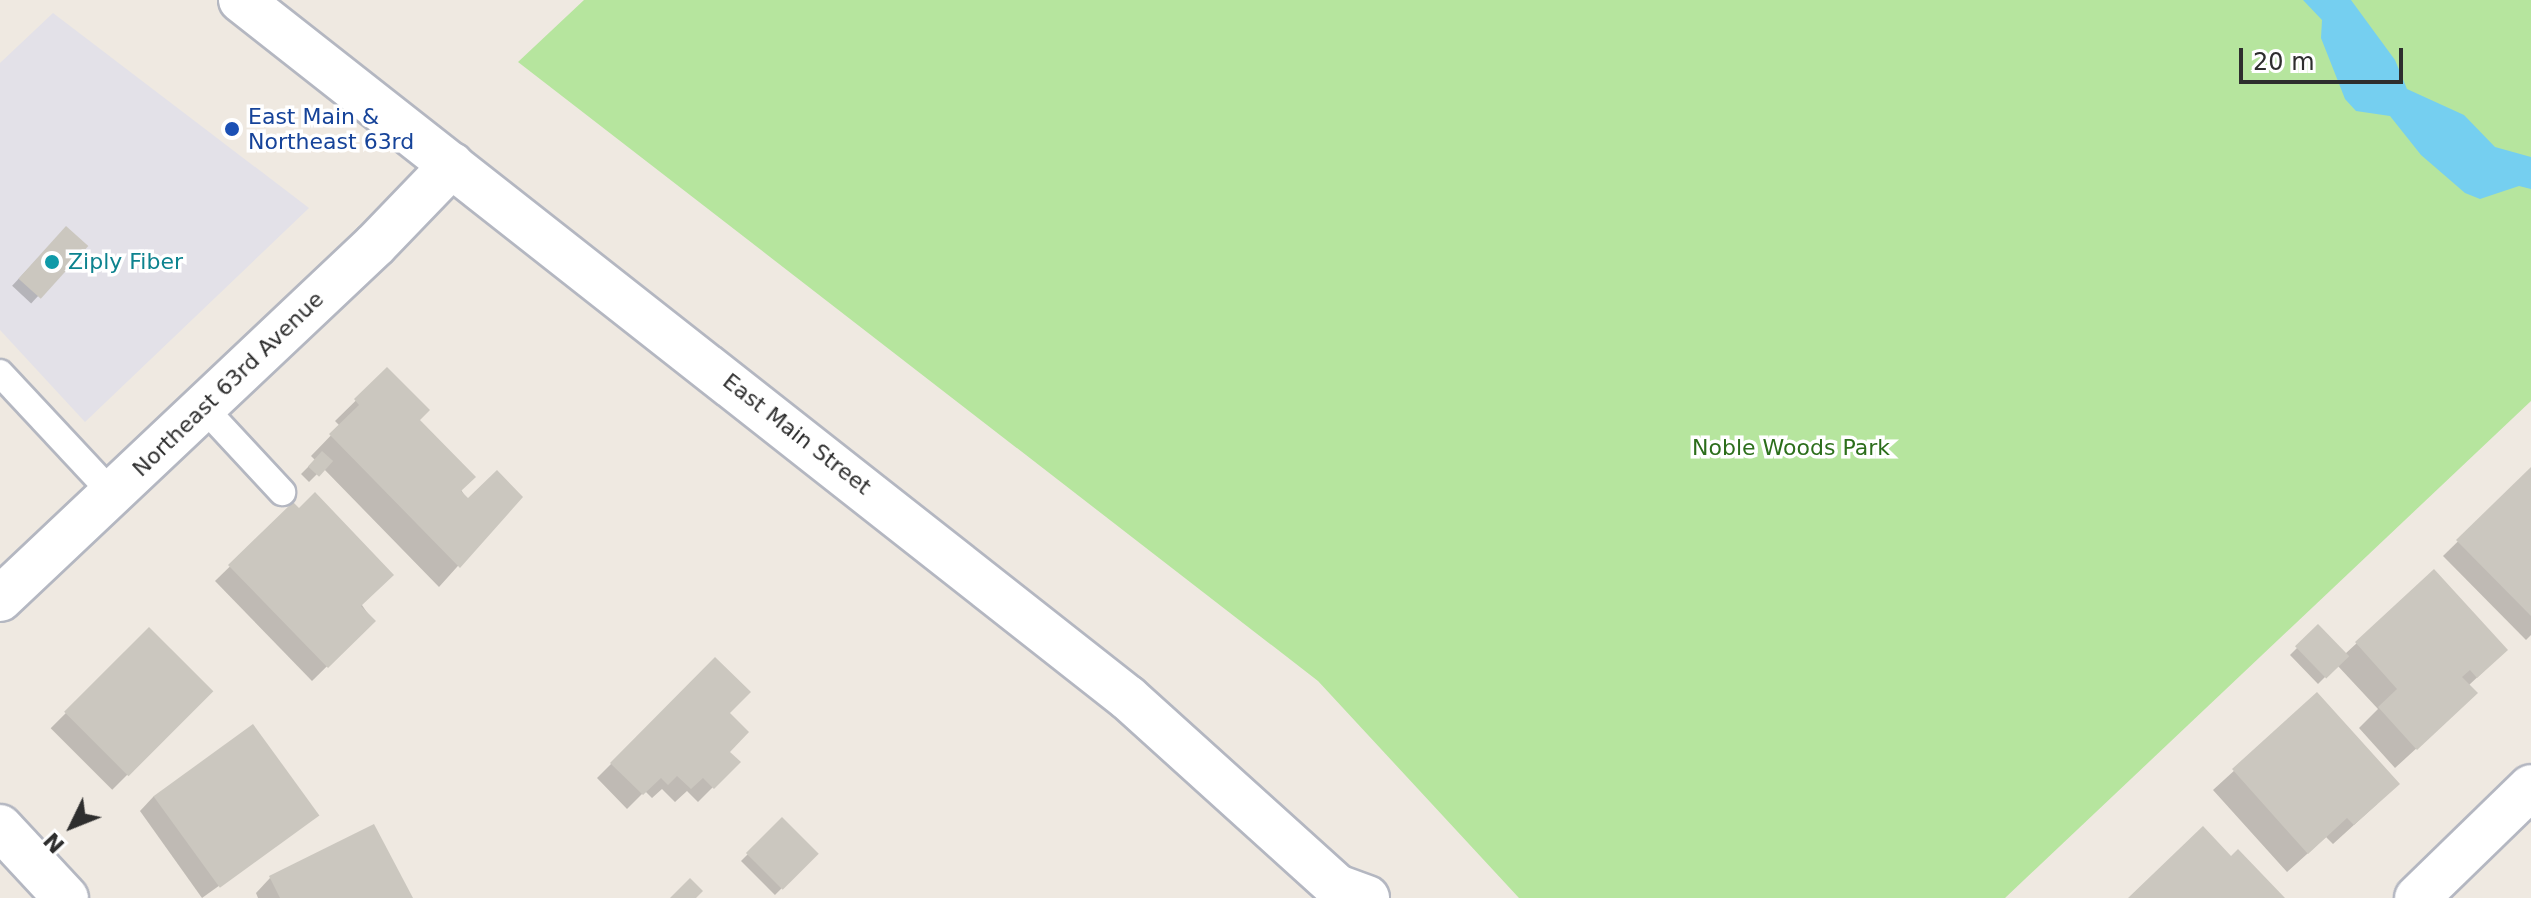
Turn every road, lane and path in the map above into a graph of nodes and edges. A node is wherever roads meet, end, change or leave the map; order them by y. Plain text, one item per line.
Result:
1 (241, 0) edge
2 (452, 165) junction
3 (0, 373) edge
4 (204, 408) junction
5 (282, 492) dead end
6 (113, 494) junction
7 (0, 599) edge
8 (2531, 787) edge
9 (0, 827) edge
10 (1348, 894) edge
11 (66, 898) edge
12 (2417, 898) edge

1 - 2 main road, East Main Street
2 - 4 main road, Northeast 63rd Avenue
2 - 10 main road, East Main Street
3 - 6 lane
4 - 5 lane
4 - 6 main road, Northeast 63rd Avenue
6 - 7 main road, Northeast 63rd Avenue
8 - 12 main road
9 - 11 main road

